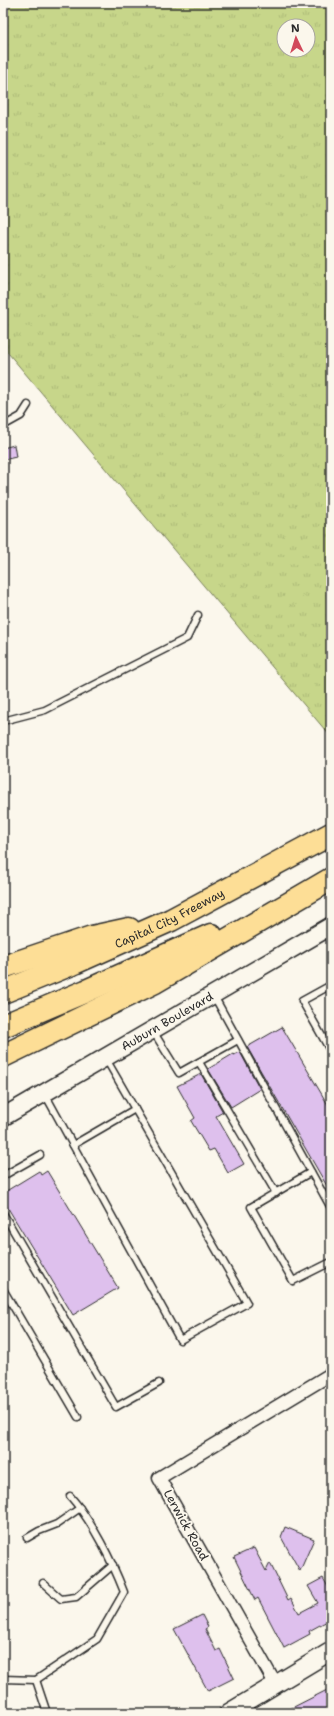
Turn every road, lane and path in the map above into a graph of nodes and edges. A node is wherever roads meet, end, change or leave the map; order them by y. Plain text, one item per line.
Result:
1 (28, 405) dead end
2 (3, 426) edge
3 (198, 614) dead end
4 (3, 721) edge
5 (331, 834) edge
6 (331, 875) edge
7 (331, 879) edge
8 (171, 920) junction
9 (330, 929) edge
10 (3, 967) edge
11 (331, 985) edge
12 (3, 992) edge
13 (214, 994) junction
14 (3, 1026) edge
15 (152, 1030) junction
16 (238, 1040) junction
17 (331, 1052) edge
18 (3, 1056) edge
19 (105, 1057) junction
20 (199, 1062) junction
21 (45, 1093) junction
22 (135, 1109) junction
23 (3, 1117) edge
24 (73, 1145) junction
25 (40, 1155) dead end
26 (311, 1172) junction
27 (3, 1176) edge
28 (276, 1193) junction
29 (331, 1208) edge
30 (3, 1213) edge
31 (331, 1262) edge
32 (3, 1289) edge
33 (331, 1374) edge
34 (159, 1383) dead end
35 (78, 1417) dead end
36 (70, 1496) dead end
37 (80, 1508) junction
38 (27, 1538) dead end
39 (114, 1565) junction
40 (43, 1583) dead end
41 (331, 1651) edge
42 (3, 1679) edge
43 (36, 1680) junction
44 (276, 1685) junction
45 (47, 1713) edge
46 (228, 1713) edge

1 - 2 lane
3 - 4 lane
5 - 8 highway, Capital City Freeway
6 - 14 highway
7 - 18 highway
8 - 10 highway
8 - 12 highway, Capital City Freeway
9 - 13 main road, Auburn Boulevard
11 - 17 lane
13 - 15 main road, Auburn Boulevard
13 - 16 lane
15 - 19 main road, Auburn Boulevard
15 - 20 lane
16 - 20 lane
16 - 26 lane
19 - 21 main road, Auburn Boulevard
19 - 22 lane
20 - 28 lane
21 - 23 main road, Auburn Boulevard
21 - 24 lane
22 - 24 lane
22 - 24 lane
25 - 27 lane
26 - 28 lane
26 - 29 lane
28 - 31 lane
30 - 34 lane
32 - 35 lane
33 - 44 street, Lerwick Road
36 - 37 lane
37 - 38 lane
37 - 39 lane
39 - 40 lane
39 - 43 lane
41 - 44 main road
42 - 43 lane
43 - 45 lane
44 - 46 main road

